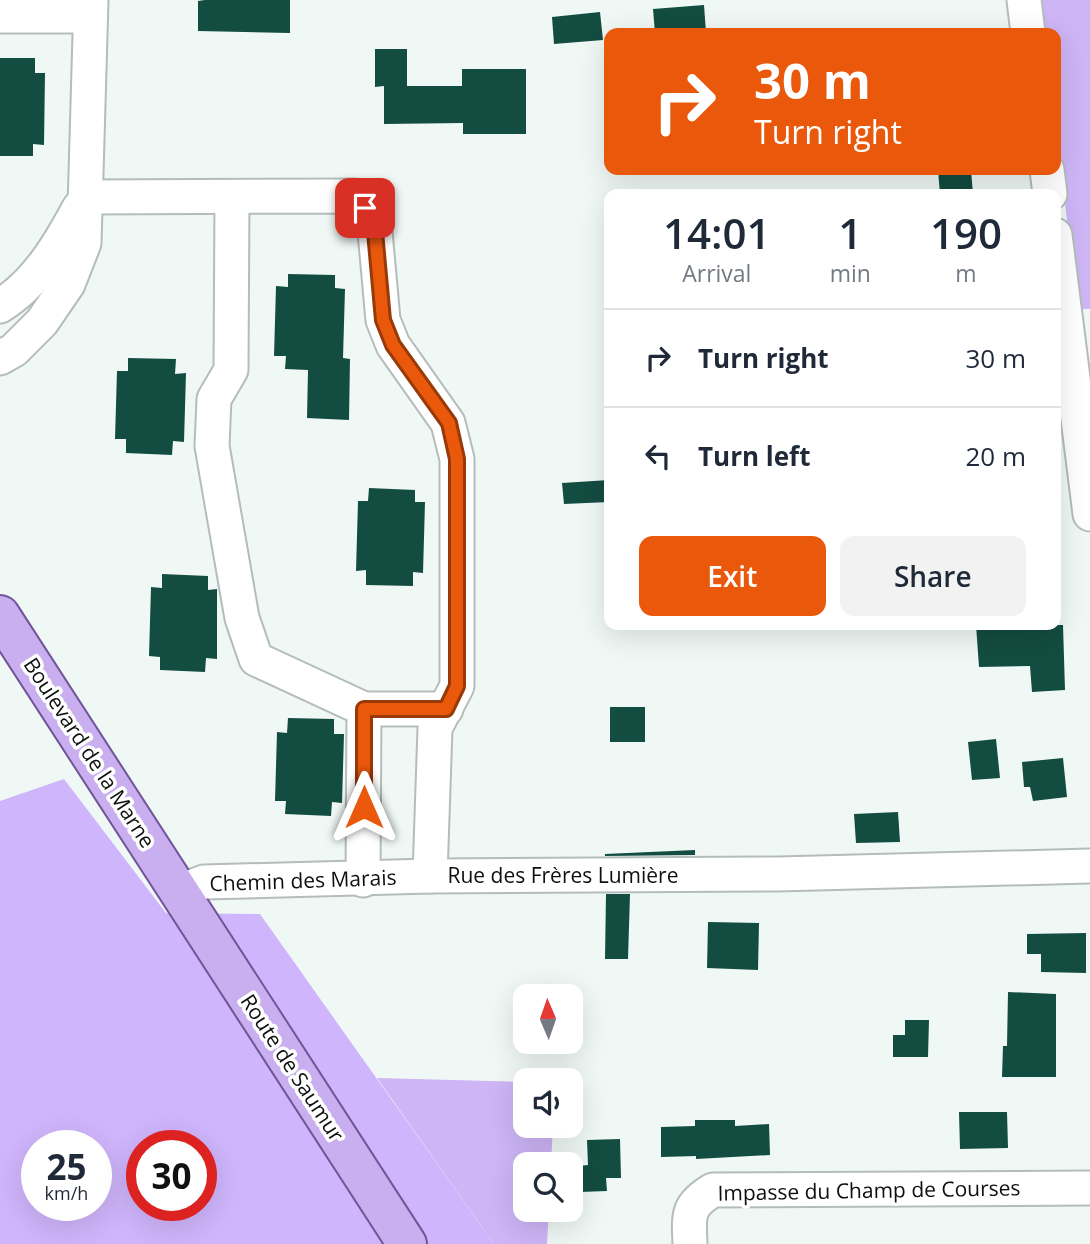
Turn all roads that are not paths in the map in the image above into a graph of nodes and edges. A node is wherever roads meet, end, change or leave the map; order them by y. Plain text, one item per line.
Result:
1 (1024, 0) edge
2 (90, 8) edge
3 (0, 16) edge
4 (1027, 28) edge
5 (85, 197) junction
6 (232, 198) junction
7 (1061, 283) edge
8 (0, 306) edge
9 (0, 358) edge
10 (1090, 514) edge
11 (0, 615) edge
12 (364, 709) junction
13 (446, 709) junction
14 (1090, 866) edge
15 (430, 876) junction
16 (363, 880) junction
17 (178, 892) junction
18 (1090, 1188) edge
19 (407, 1244) edge
20 (690, 1244) edge

1 - 4 street
2 - 3 street
2 - 5 street
5 - 6 street, Rue des Frères Lumière
5 - 8 street
5 - 9 street
6 - 12 street
6 - 13 street, Rue des Frères Lumière
7 - 10 street
11 - 17 main road, Boulevard de la Marne
12 - 13 street
12 - 16 street
13 - 15 street, Rue des Frères Lumière
14 - 15 street, Rue des Frères Lumière
15 - 16 street, Chemin des Marais
16 - 17 street, Chemin des Marais
17 - 19 main road, Route de Saumur
18 - 20 street, Impasse du Champ de Courses

